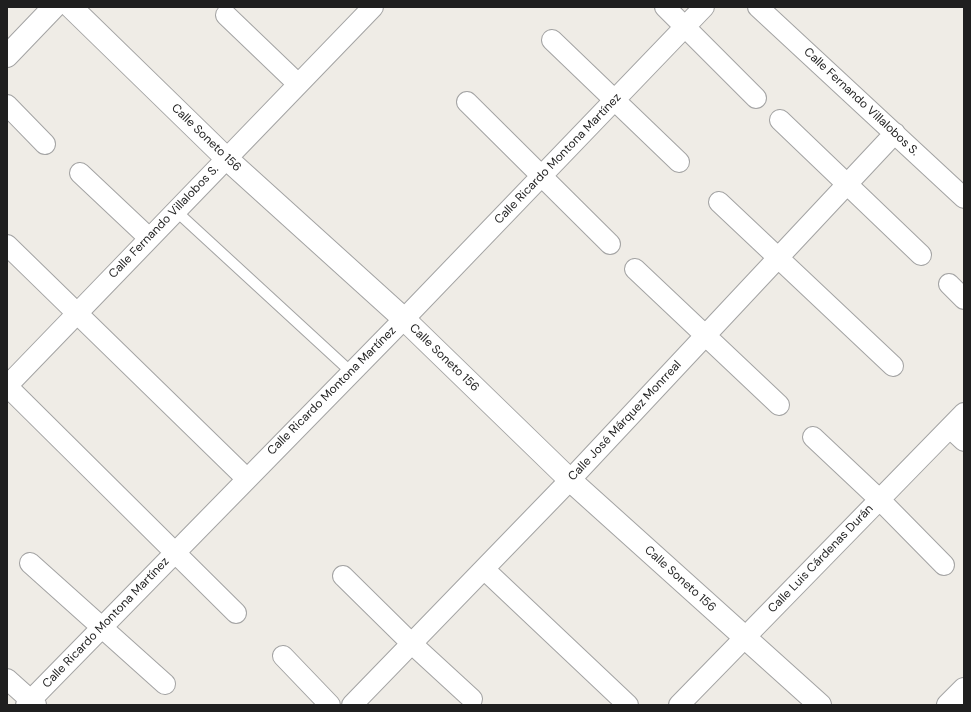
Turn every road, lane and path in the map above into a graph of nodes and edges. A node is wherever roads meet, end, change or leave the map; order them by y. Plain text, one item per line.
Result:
1 (54, 7) edge
2 (71, 7) edge
3 (665, 7) edge
4 (704, 7) edge
5 (758, 7) edge
6 (368, 9) edge
7 (226, 15) dead end
8 (686, 26) junction
9 (552, 40) dead end
10 (7, 56) edge
11 (298, 84) junction
12 (756, 98) dead end
13 (614, 101) junction
14 (466, 102) dead end
15 (7, 105) edge
16 (780, 120) dead end
17 (895, 133) junction
18 (45, 144) dead end
19 (226, 158) junction
20 (679, 162) dead end
21 (80, 173) dead end
22 (542, 174) junction
23 (848, 184) junction
24 (964, 198) edge
25 (719, 202) dead end
26 (176, 211) junction
27 (149, 238) junction
28 (610, 244) dead end
29 (7, 245) edge
30 (921, 255) dead end
31 (779, 257) junction
32 (635, 269) dead end
33 (949, 284) dead end
34 (964, 299) edge
35 (77, 312) junction
36 (404, 319) junction
37 (706, 335) junction
38 (893, 366) dead end
39 (350, 371) junction
40 (7, 386) edge
41 (779, 405) dead end
42 (964, 413) edge
43 (950, 428) junction
44 (813, 437) dead end
45 (964, 441) edge
46 (246, 478) junction
47 (570, 480) junction
48 (880, 500) junction
49 (174, 552) junction
50 (30, 562) dead end
51 (944, 565) dead end
52 (484, 569) junction
53 (343, 576) dead end
54 (236, 613) dead end
55 (101, 627) junction
56 (745, 637) junction
57 (411, 643) junction
58 (283, 656) dead end
59 (7, 679) edge
60 (165, 684) dead end
61 (964, 690) edge
62 (472, 699) dead end
63 (31, 703) edge
64 (330, 705) edge
65 (352, 705) edge
66 (628, 705) edge
67 (679, 705) edge
68 (820, 705) edge
69 (948, 705) edge

1 - 10 street
2 - 19 street, Calle Soneto 156
3 - 8 street
4 - 8 street, Calle Ricardo Montona Martínez
5 - 17 street, Calle Fernando Villalobos S.
6 - 11 street, Calle Fernando Villalobos S.
7 - 11 street
8 - 12 street
8 - 13 street, Calle Ricardo Montona Martínez
9 - 13 street
11 - 19 street, Calle Fernando Villalobos S.
13 - 20 street
13 - 22 street, Calle Ricardo Montona Martínez
14 - 22 street
15 - 18 street
16 - 23 street
17 - 23 street, Calle José Márquez Monrreal
17 - 24 street, Calle Fernando Villalobos S.
19 - 26 street, Calle Fernando Villalobos S.
19 - 36 street, Calle Soneto 156
21 - 27 street
22 - 28 street
22 - 36 street, Calle Ricardo Montona Martínez
23 - 30 street
23 - 31 street, Calle José Márquez Monrreal
25 - 31 street
26 - 27 street, Calle Fernando Villalobos S.
26 - 39 lane
27 - 35 street, Calle Fernando Villalobos S.
29 - 35 street
31 - 37 street, Calle José Márquez Monrreal
31 - 38 street
32 - 37 street
33 - 34 street
35 - 40 street, Calle Fernando Villalobos S.
35 - 46 street
36 - 39 street, Calle Ricardo Montona Martínez
36 - 47 street, Calle Soneto 156
37 - 41 street
37 - 47 street, Calle José Márquez Monrreal
39 - 46 street, Calle Ricardo Montona Martínez
40 - 49 street
42 - 43 street, Calle Luis Cárdenas Durán
43 - 45 street
43 - 48 street, Calle Luis Cárdenas Durán
44 - 48 street
46 - 49 street, Calle Ricardo Montona Martínez
47 - 52 street, Calle José Márquez Monrreal
47 - 56 street, Calle Soneto 156
48 - 51 street
48 - 56 street, Calle Luis Cárdenas Durán
49 - 54 street
49 - 55 street, Calle Ricardo Montona Martínez
50 - 55 street
52 - 57 street, Calle José Márquez Monrreal
52 - 66 street
53 - 57 street
55 - 60 street
55 - 63 street, Calle Ricardo Montona Martínez
56 - 67 street, Calle Luis Cárdenas Durán
56 - 68 street, Calle Soneto 156
57 - 62 street
57 - 65 street, Calle José Márquez Monrreal
58 - 64 street
59 - 63 street
61 - 69 street

